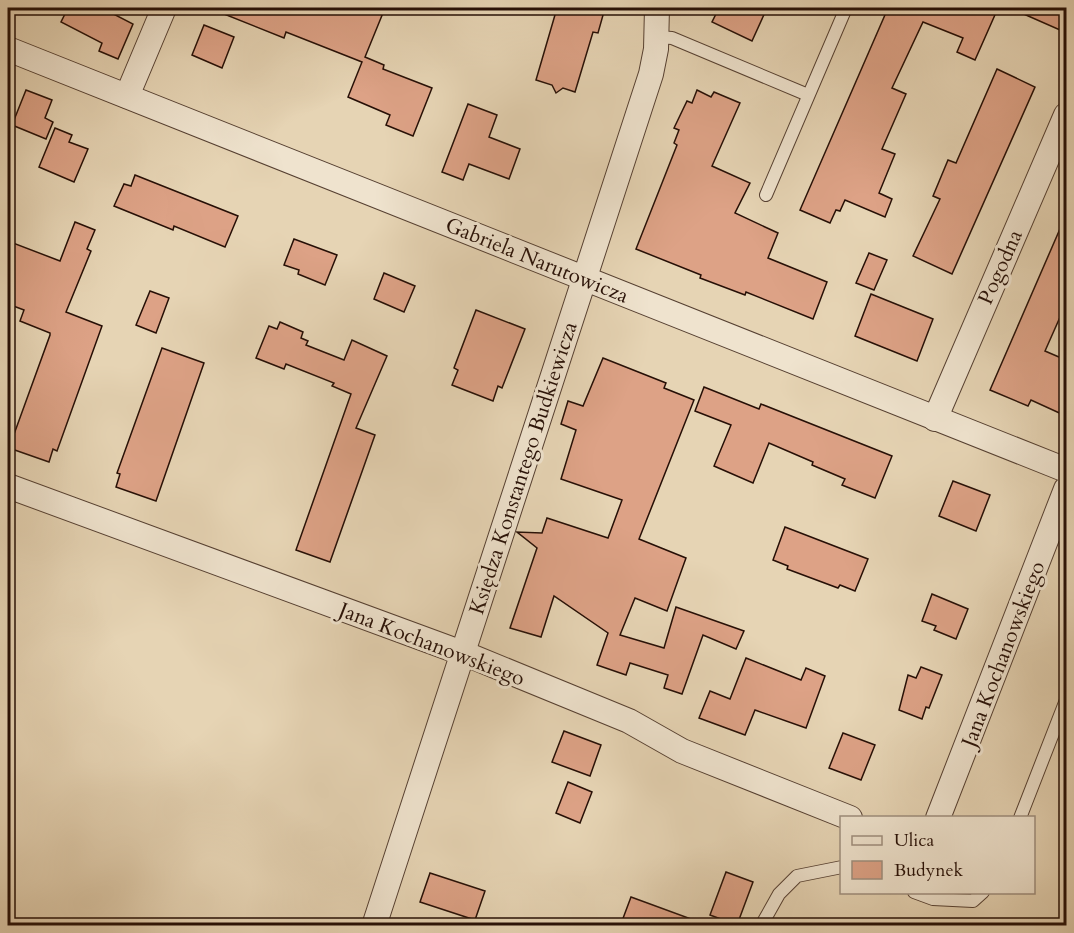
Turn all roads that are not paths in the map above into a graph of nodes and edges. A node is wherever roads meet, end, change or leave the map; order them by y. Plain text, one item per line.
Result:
1 (164, 8) edge
2 (657, 8) edge
3 (846, 8) edge
4 (657, 37) junction
5 (8, 50) edge
6 (808, 95) junction
7 (127, 96) junction
8 (1066, 116) edge
9 (766, 195) dead end
10 (585, 280) junction
11 (935, 419) junction
12 (1066, 470) edge
13 (8, 486) edge
14 (1066, 489) edge
15 (461, 653) junction
16 (1066, 700) edge
17 (845, 816) edge
18 (939, 816) edge
19 (1021, 816) edge
20 (840, 867) edge
21 (919, 894) edge
22 (981, 894) edge
23 (374, 926) edge
24 (761, 926) edge

1 - 7 street
2 - 4 street, Księdza Konstantego Budkiewicza
3 - 6 lane
4 - 6 lane
4 - 10 street, Księdza Konstantego Budkiewicza
5 - 7 street, Gabriela Narutowicza
6 - 9 lane
7 - 10 street, Gabriela Narutowicza
8 - 11 street, Pogodna
10 - 11 street, Gabriela Narutowicza
10 - 15 street, Księdza Konstantego Budkiewicza
11 - 12 street, Gabriela Narutowicza
13 - 15 street, Jana Kochanowskiego
14 - 18 street, Jana Kochanowskiego
15 - 17 street, Jana Kochanowskiego
15 - 23 street, Księdza Konstantego Budkiewicza
16 - 19 lane
20 - 24 lane
21 - 22 lane

